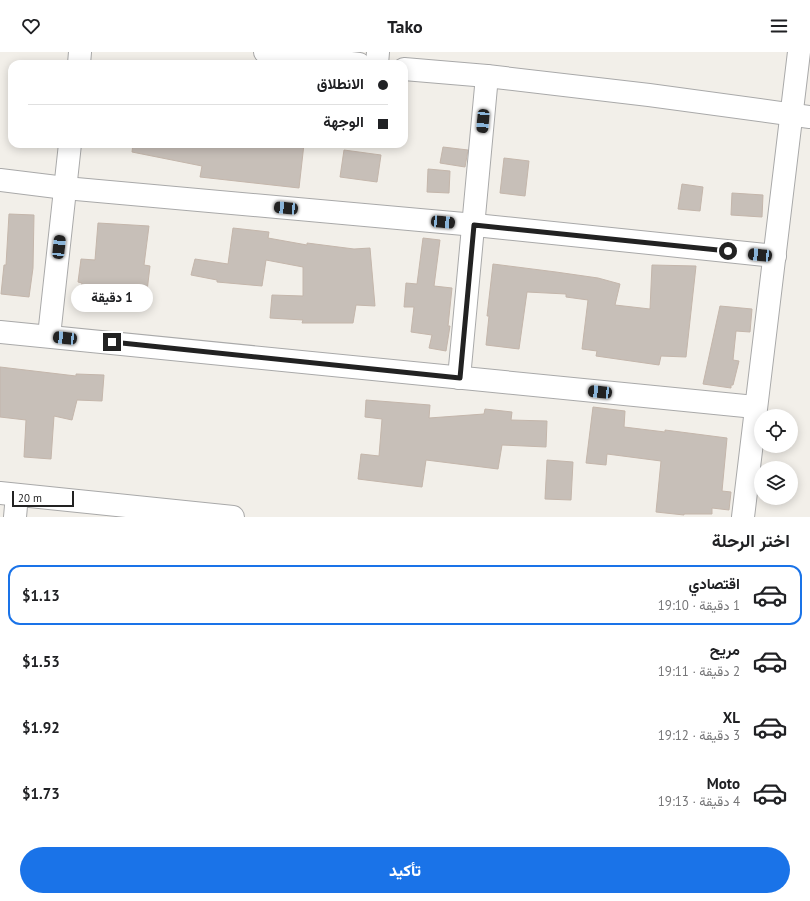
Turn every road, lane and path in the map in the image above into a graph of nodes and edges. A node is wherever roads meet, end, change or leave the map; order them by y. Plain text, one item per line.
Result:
1 (265, 52) edge
2 (799, 52) edge
3 (328, 60) edge
4 (408, 69) edge
5 (487, 76) junction
6 (801, 116) edge
7 (70, 148) edge
8 (0, 180) edge
9 (65, 188) junction
10 (474, 225) junction
11 (775, 256) junction
12 (0, 332) edge
13 (49, 336) junction
14 (460, 378) junction
15 (755, 407) junction
16 (8, 494) edge
17 (14, 517) edge
18 (233, 517) edge
19 (743, 517) edge

1 - 3 street
2 - 6 street
4 - 5 street
5 - 6 street
5 - 10 street
6 - 11 street
7 - 9 street
8 - 9 street
9 - 10 street
9 - 13 street
10 - 11 street
10 - 14 street
11 - 15 street
12 - 13 street
13 - 14 street
14 - 15 street
15 - 19 street
16 - 17 street
16 - 18 street

